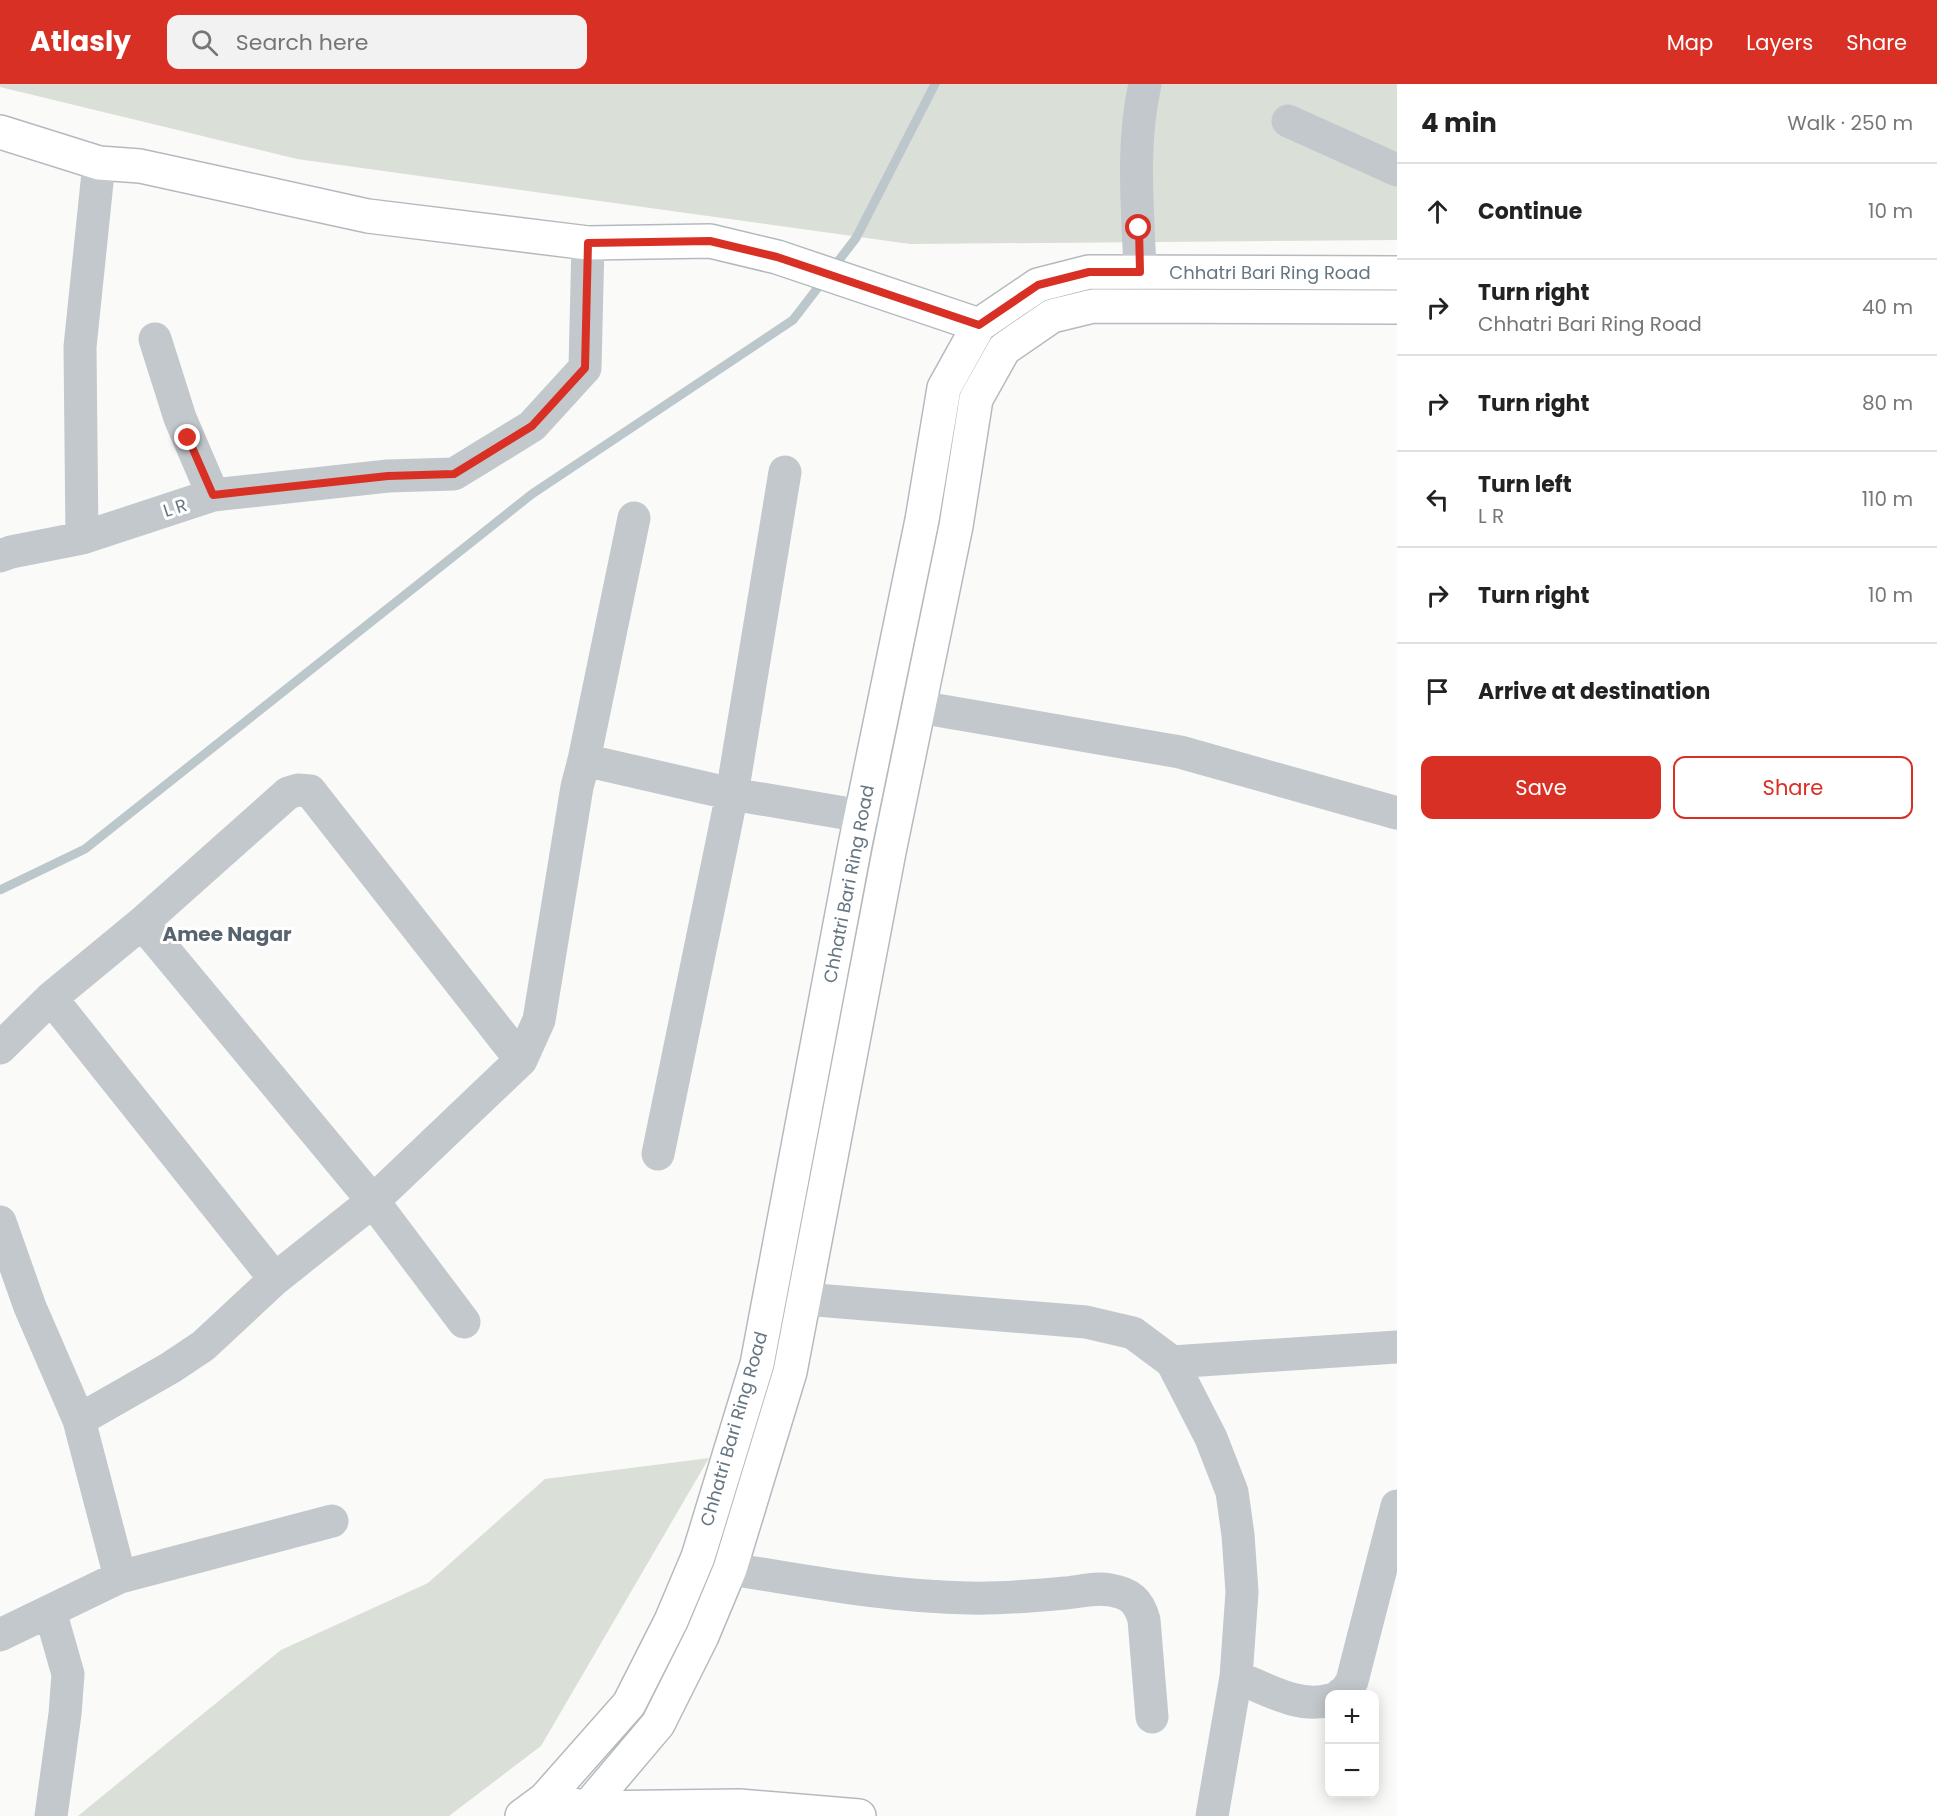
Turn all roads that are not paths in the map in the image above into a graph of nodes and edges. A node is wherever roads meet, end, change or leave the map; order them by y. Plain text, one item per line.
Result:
1 (1145, 84) edge
2 (1288, 121) dead end
3 (0, 132) edge
4 (99, 163) junction
5 (1397, 170) edge
6 (588, 243) junction
7 (1140, 272) junction
8 (1397, 273) edge
9 (1397, 307) edge
10 (979, 325) junction
11 (155, 339) dead end
12 (785, 472) dead end
13 (213, 495) junction
14 (634, 518) dead end
15 (82, 538) junction
16 (0, 556) edge
17 (919, 707) junction
18 (584, 760) junction
19 (732, 794) junction
20 (1397, 813) edge
21 (862, 816) junction
22 (142, 923) junction
23 (51, 998) junction
24 (0, 1047) edge
25 (520, 1060) junction
26 (658, 1154) dead end
27 (373, 1201) junction
28 (0, 1222) edge
29 (275, 1279) junction
30 (804, 1299) junction
31 (464, 1322) dead end
32 (1397, 1347) edge
33 (1172, 1362) junction
34 (79, 1420) junction
35 (1397, 1506) edge
36 (332, 1521) dead end
37 (730, 1569) junction
38 (120, 1577) junction
39 (50, 1611) junction
40 (0, 1635) edge
41 (1236, 1677) junction
42 (1346, 1690) edge
43 (1325, 1701) edge
44 (1152, 1717) dead end
45 (533, 1808) edge
46 (582, 1812) edge
47 (51, 1816) edge
48 (859, 1816) edge
49 (1212, 1816) edge

1 - 7 street
2 - 5 street
3 - 4 main road
4 - 6 main road
4 - 15 street
6 - 10 main road
6 - 13 street, L R
7 - 8 main road, Chhatri Bari Ring Road
7 - 10 main road, Chhatri Bari Ring Road
9 - 17 main road, Chhatri Bari Ring Road
10 - 21 main road, Chhatri Bari Ring Road
11 - 13 street
12 - 19 street
13 - 15 street, L R
14 - 18 street
15 - 16 street, L R
17 - 20 street
17 - 30 main road, Chhatri Bari Ring Road
18 - 19 street
18 - 25 street
19 - 21 street
19 - 26 street
21 - 45 main road, Chhatri Bari Ring Road
22 - 23 street
22 - 25 street
22 - 27 street
23 - 24 street
23 - 29 street
25 - 27 street
27 - 29 street
27 - 31 street
28 - 34 street
29 - 34 street
30 - 33 street
30 - 37 main road, Chhatri Bari Ring Road
32 - 33 street
33 - 41 street
34 - 38 street
35 - 42 street
36 - 38 street
37 - 44 street
37 - 46 main road, Chhatri Bari Ring Road
38 - 39 street
39 - 40 street
39 - 47 street
41 - 43 street
41 - 49 street
45 - 46 main road
46 - 48 main road

